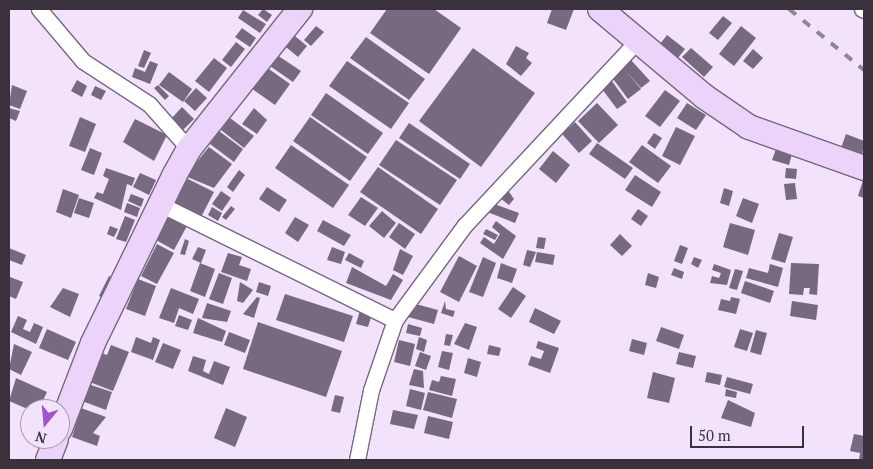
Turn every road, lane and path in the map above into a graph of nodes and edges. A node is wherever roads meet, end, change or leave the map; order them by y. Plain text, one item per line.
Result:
1 (39, 9) edge
2 (300, 9) edge
3 (600, 9) edge
4 (636, 42) junction
5 (189, 149) junction
6 (864, 168) edge
7 (160, 204) junction
8 (395, 320) junction
9 (70, 401) edge
10 (358, 460) edge

1 - 5 street
2 - 5 main road
3 - 4 main road
4 - 6 main road
4 - 8 street
5 - 7 main road
7 - 8 street
7 - 9 main road
8 - 10 street

